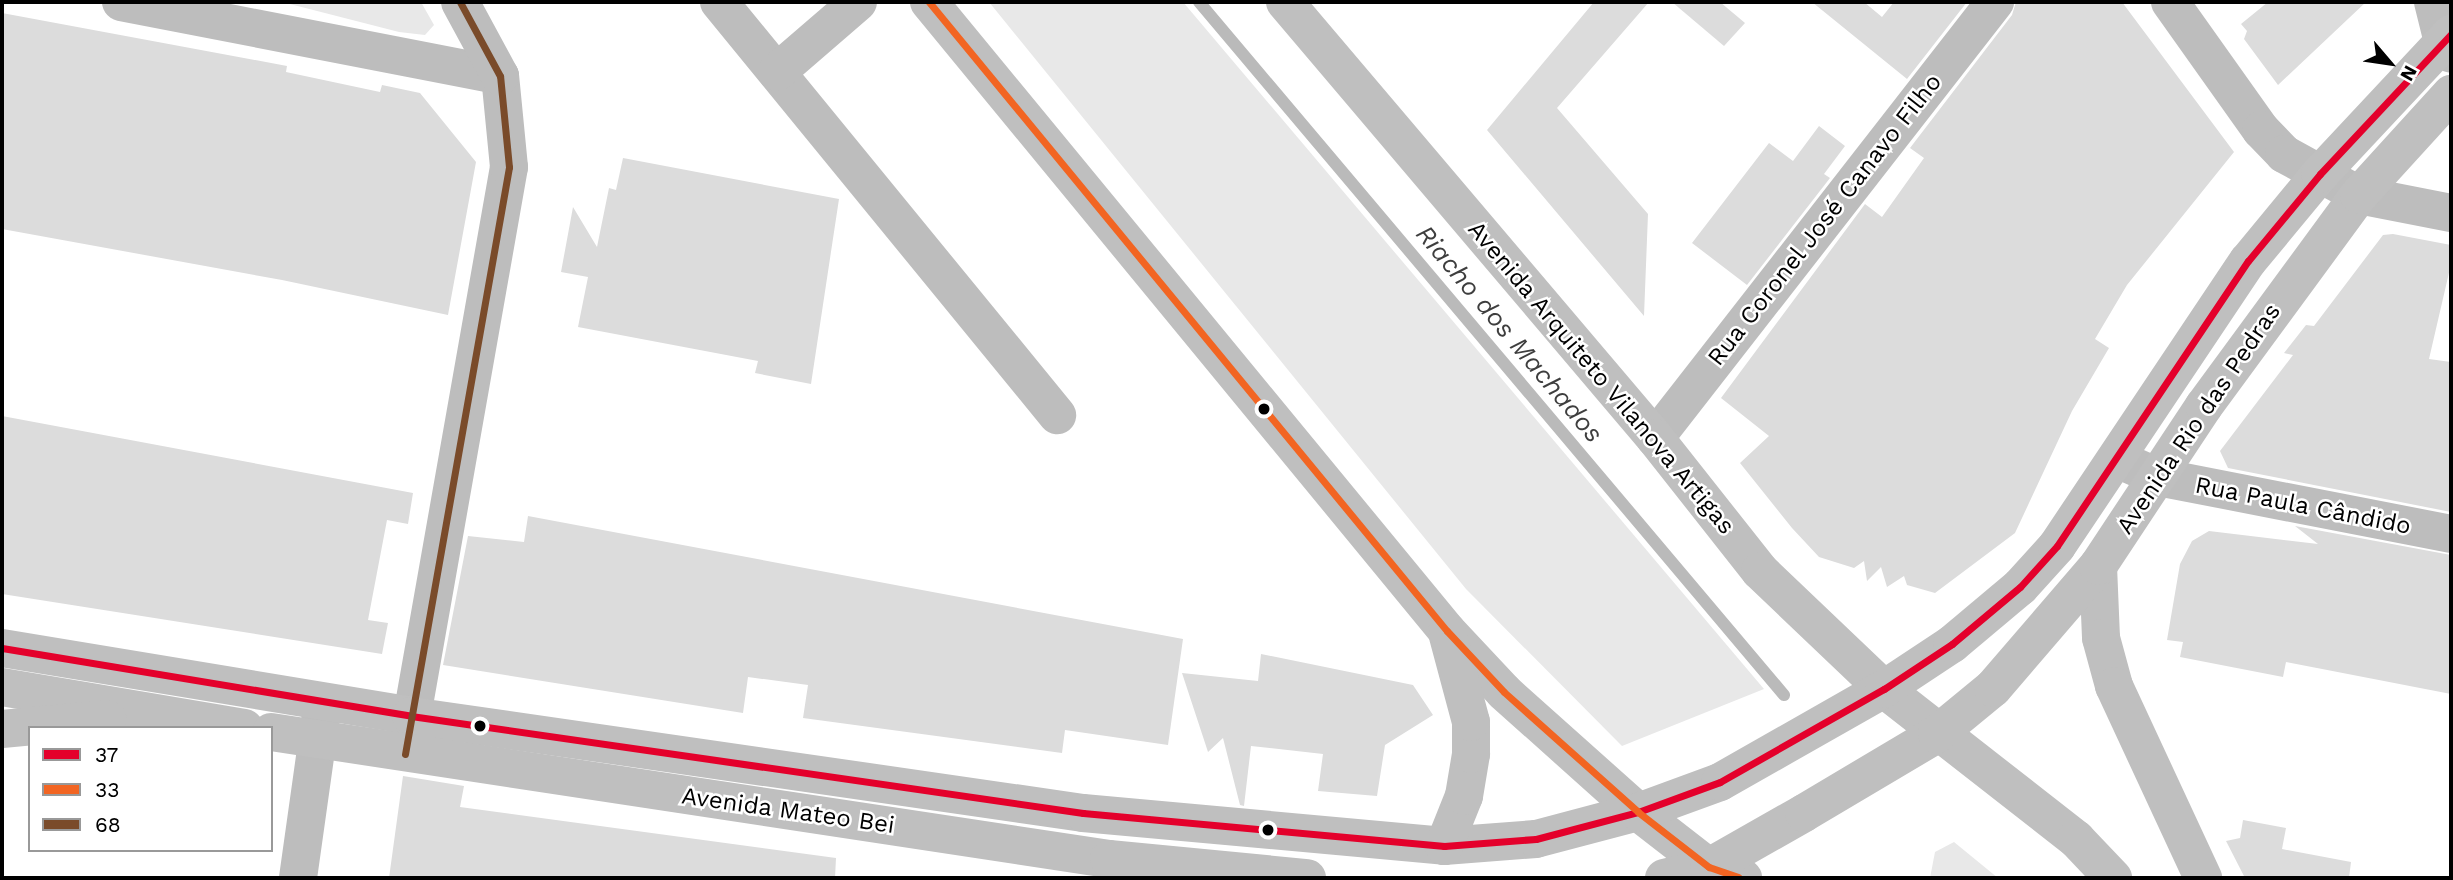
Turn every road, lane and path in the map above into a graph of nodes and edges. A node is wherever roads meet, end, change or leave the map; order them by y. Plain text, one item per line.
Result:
1 (121, 2) edge
2 (460, 2) edge
3 (719, 2) edge
4 (858, 2) edge
5 (929, 2) edge
6 (1286, 2) edge
7 (1995, 2) edge
8 (2170, 2) edge
9 (2433, 2) edge
10 (2448, 43) edge
11 (777, 72) junction
12 (500, 76) junction
13 (2451, 94) edge
14 (2320, 174) junction
15 (2360, 195) junction
16 (2451, 212) edge
17 (1057, 415) dead end
18 (1655, 438) junction
19 (2117, 460) junction
20 (2158, 477) junction
21 (2451, 534) edge
22 (2098, 566) junction
23 (1447, 631) junction
24 (2, 648) edge
25 (2, 687) edge
26 (1884, 689) junction
27 (323, 702) junction
28 (157, 714) junction
29 (411, 716) junction
30 (28, 726) edge
31 (33, 726) edge
32 (232, 726) edge
33 (2, 729) edge
34 (273, 732) edge
35 (1937, 734) junction
36 (317, 740) junction
37 (405, 754) junction
38 (1638, 812) junction
39 (1444, 846) junction
40 (1726, 873) edge
41 (298, 878) edge
42 (1307, 878) edge
43 (1664, 878) edge
44 (2113, 878) edge
45 (2203, 878) edge

1 - 12 street
2 - 12 street
3 - 11 street
4 - 11 street
5 - 23 main road
6 - 18 main road, Avenida Arquiteto Vilanova Artigas
7 - 18 street, Rua Coronel José Canavo Filho
8 - 14 street
9 - 10 street
10 - 14 main road, Avenida Rio das Pedras
11 - 17 street
12 - 29 street
13 - 15 main road, Avenida Rio das Pedras
14 - 15 street
14 - 19 main road, Avenida Rio das Pedras
15 - 16 street
15 - 20 main road, Avenida Rio das Pedras
18 - 26 main road, Avenida Arquiteto Vilanova Artigas
19 - 20 street, Rua Paula Cândido
19 - 26 main road, Avenida Rio das Pedras
20 - 21 street, Rua Paula Cândido
20 - 22 main road, Avenida Rio das Pedras
22 - 35 main road, Avenida Rio das Pedras
22 - 45 main road
23 - 38 main road
23 - 39 main road
24 - 27 main road, Avenida Mateo Bei
25 - 28 main road
26 - 35 main road, Avenida Arquiteto Vilanova Artigas
26 - 38 main road, Avenida Rio das Pedras
27 - 29 main road, Avenida Mateo Bei
27 - 36 street
28 - 31 main road
28 - 32 main road
29 - 37 street
29 - 39 main road, Avenida Mateo Bei
30 - 33 main road
34 - 36 main road, Avenida Mateo Bei
35 - 40 main road, Avenida Rio das Pedras
35 - 44 main road
36 - 37 main road, Avenida Mateo Bei
36 - 41 street
37 - 42 main road, Avenida Mateo Bei
38 - 39 main road, Avenida Mateo Bei
38 - 40 main road
40 - 43 main road

